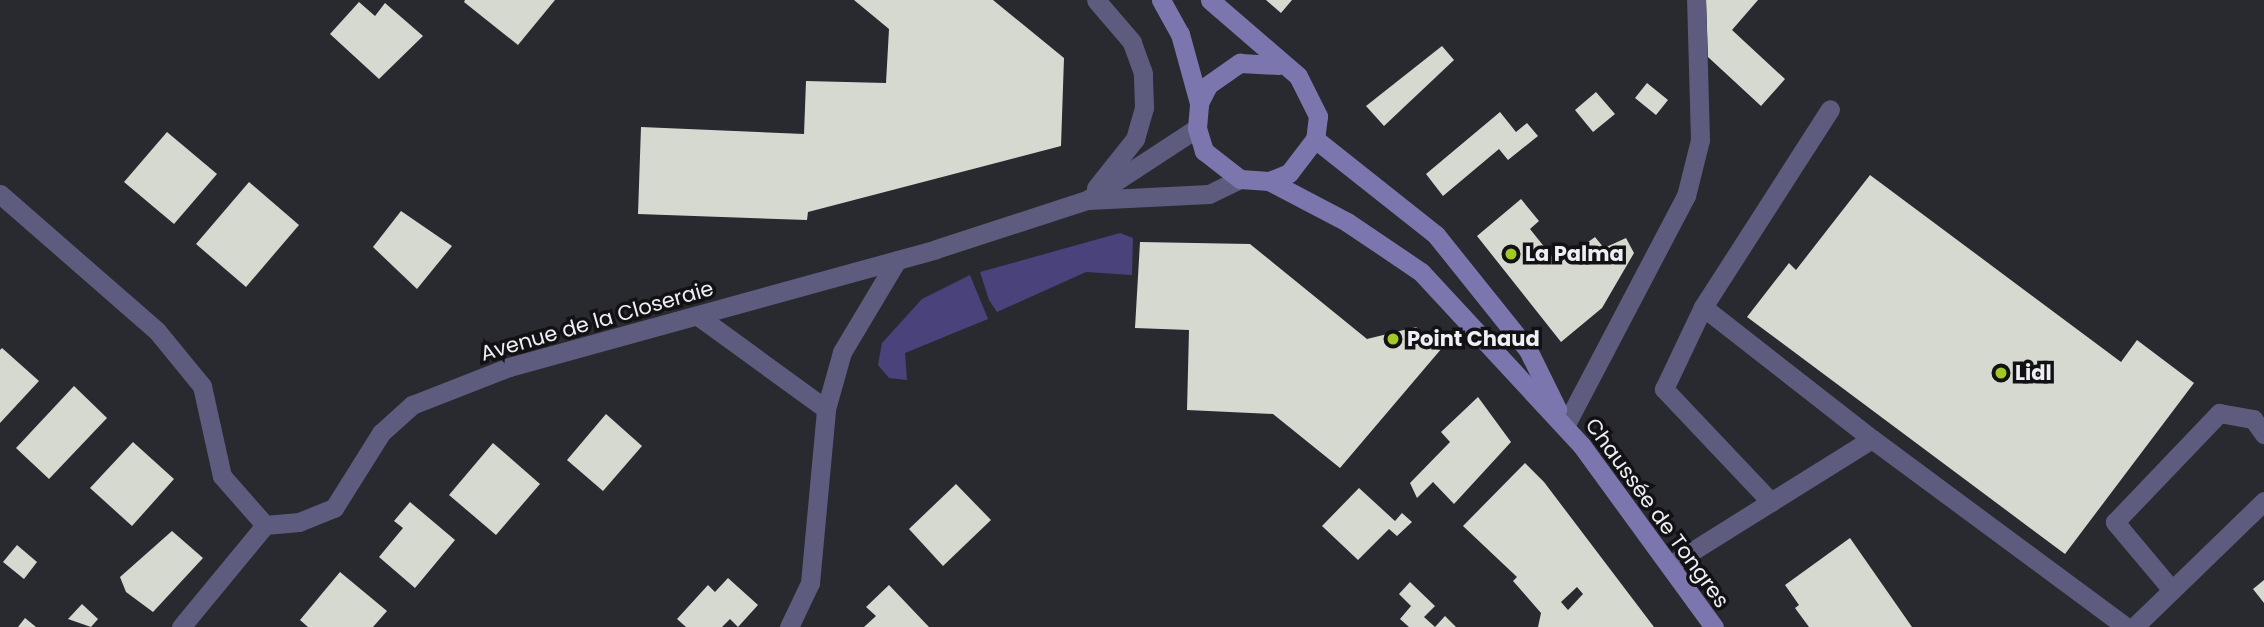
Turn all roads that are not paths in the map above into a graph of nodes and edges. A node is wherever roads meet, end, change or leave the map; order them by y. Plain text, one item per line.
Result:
1 (1096, 0) edge
2 (1161, 0) edge
3 (1210, 0) edge
4 (1696, 0) edge
5 (1279, 65) junction
6 (1199, 103) junction
7 (1830, 108) dead end
8 (1197, 128) junction
9 (1315, 139) junction
10 (1240, 179) junction
11 (1269, 181) junction
12 (1087, 200) junction
13 (4, 203) edge
14 (897, 260) junction
15 (1703, 307) junction
16 (698, 316) junction
17 (826, 409) junction
18 (1564, 426) junction
19 (2264, 433) edge
20 (1872, 439) junction
21 (2264, 501) edge
22 (1771, 502) junction
23 (265, 525) junction
24 (1670, 565) junction
25 (2172, 590) junction
26 (181, 627) edge
27 (789, 627) edge
28 (1714, 627) edge
29 (2126, 627) edge
30 (2134, 627) edge

1 - 12 street
2 - 6 main road
3 - 5 main road
4 - 18 street
5 - 6 main road
5 - 9 main road
6 - 8 main road
7 - 15 street
8 - 10 main road
8 - 12 street, Avenue de la Closeraie
9 - 11 main road
9 - 18 main road, Chaussée de Tongres
10 - 11 main road, Chaussée de Tongres
10 - 12 street, Avenue de la Closeraie
11 - 18 main road, Chaussée de Tongres
12 - 14 street, Avenue de la Closeraie
13 - 23 street
14 - 16 street, Avenue de la Closeraie
14 - 17 street
15 - 20 street
15 - 22 street
16 - 17 street
16 - 23 street, Avenue de la Closeraie
17 - 27 street
18 - 24 main road, Chaussée de Tongres
19 - 25 street
20 - 22 street
20 - 29 street
21 - 25 street
22 - 24 street
23 - 26 street
24 - 28 main road, Chaussée de Tongres
25 - 30 street

